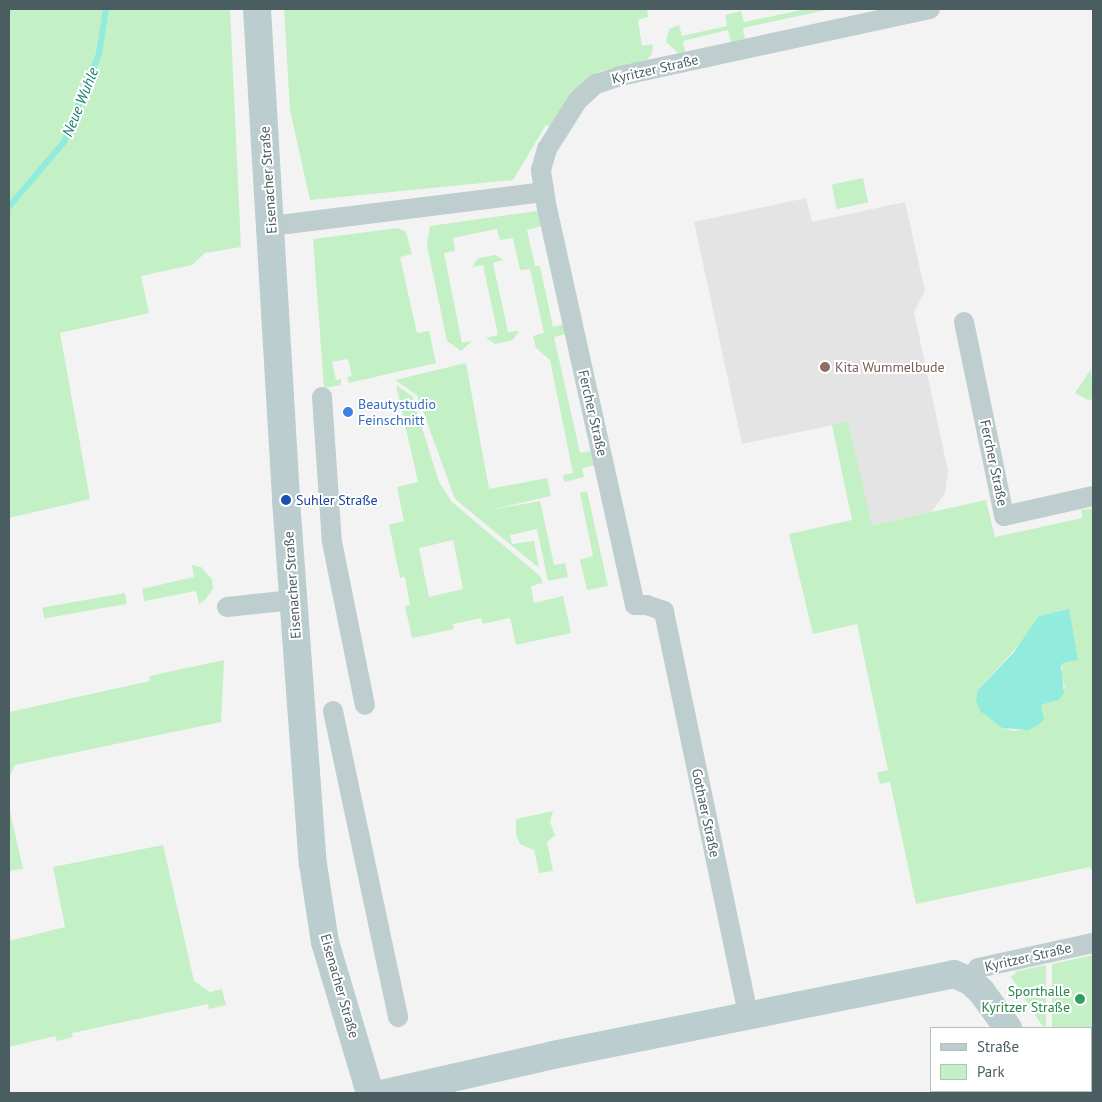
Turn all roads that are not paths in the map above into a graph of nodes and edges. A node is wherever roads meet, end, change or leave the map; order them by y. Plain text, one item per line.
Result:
1 (257, 9) edge
2 (930, 9) edge
3 (543, 192) junction
4 (271, 226) junction
5 (964, 322) dead end
6 (322, 397) dead end
7 (1093, 496) edge
8 (293, 600) junction
9 (227, 607) dead end
10 (664, 611) joint
11 (365, 705) dead end
12 (333, 711) dead end
13 (1093, 943) edge
14 (970, 981) junction
15 (748, 1014) junction
16 (398, 1017) dead end
17 (1007, 1027) edge
18 (370, 1093) edge
19 (386, 1093) edge

1 - 4 street, Eisenacher Straße
2 - 3 street, Kyritzer Straße
3 - 4 street
3 - 10 street, Fercher Straße
4 - 8 street, Eisenacher Straße
5 - 7 street, Fercher Straße
6 - 11 street
8 - 9 street
8 - 18 street, Eisenacher Straße
10 - 15 street, Gothaer Straße
12 - 16 street
13 - 14 street, Kyritzer Straße
14 - 15 street
14 - 17 street
15 - 19 street

